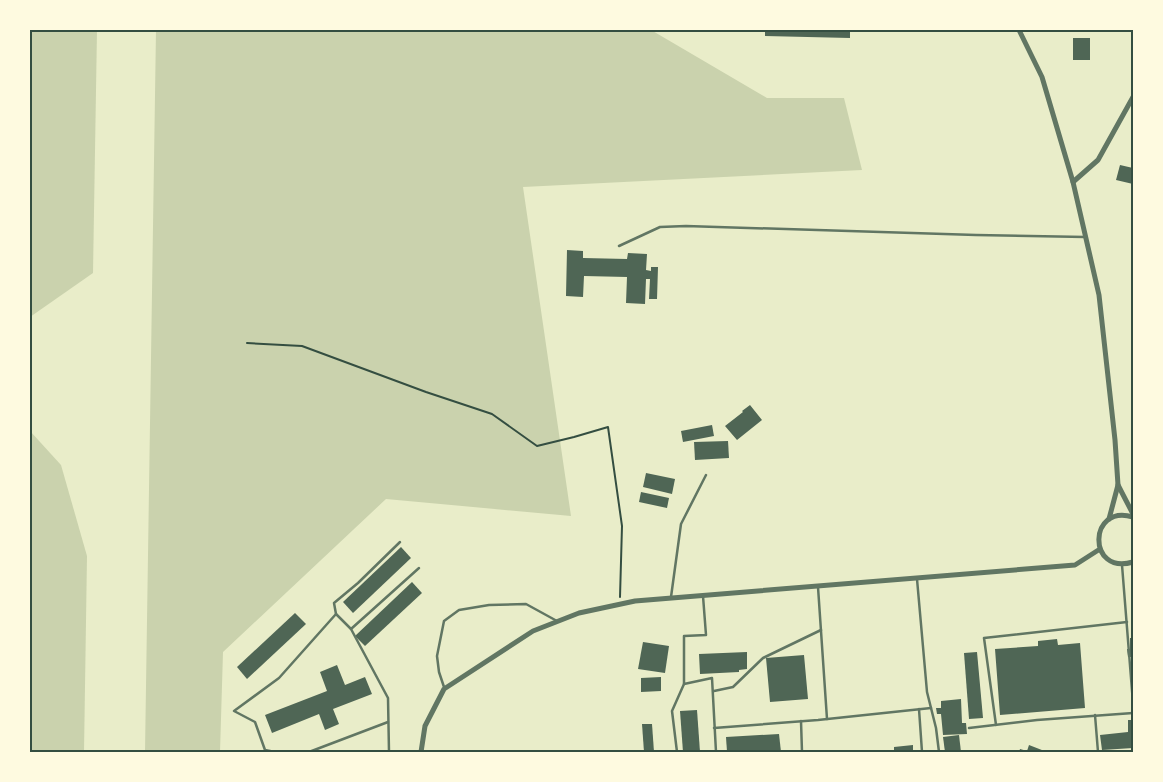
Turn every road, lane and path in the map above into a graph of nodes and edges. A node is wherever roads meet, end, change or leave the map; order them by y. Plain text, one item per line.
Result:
1 (1019, 30) edge
2 (1133, 97) edge
3 (1073, 182) junction
4 (1086, 237) junction
5 (619, 246) dead end
6 (247, 343) dead end
7 (706, 475) dead end
8 (1118, 485) junction
9 (1133, 515) edge
10 (1109, 518) junction
11 (400, 542) dead end
12 (1100, 549) junction
13 (1133, 562) edge
14 (1122, 565) junction
15 (419, 568) dead end
16 (917, 579) junction
17 (818, 587) junction
18 (703, 596) junction
19 (670, 599) junction
20 (620, 604) junction
21 (336, 614) junction
22 (558, 621) junction
23 (1126, 622) junction
24 (351, 629) junction
25 (821, 630) junction
26 (684, 684) junction
27 (444, 689) junction
28 (713, 691) junction
29 (1133, 703) edge
30 (931, 708) junction
31 (919, 709) junction
32 (1133, 712) edge
33 (1095, 715) junction
34 (827, 719) junction
35 (801, 721) junction
36 (388, 722) junction
37 (996, 725) junction
38 (714, 728) junction
39 (969, 728) dead end
40 (275, 752) edge
41 (309, 752) edge
42 (389, 752) edge
43 (421, 752) edge
44 (676, 752) edge
45 (716, 752) edge
46 (802, 752) edge
47 (922, 752) edge
48 (939, 752) edge
49 (1098, 752) edge

1 - 3 street
2 - 3 street
3 - 4 street
4 - 5 lane
4 - 8 street
6 - 20 path
7 - 19 lane
8 - 9 street
8 - 10 street
9 - 10 street
10 - 12 street
11 - 21 lane
12 - 14 street
12 - 16 street
13 - 14 street
14 - 23 lane
15 - 24 lane
16 - 17 street
16 - 30 lane
17 - 18 street
17 - 25 lane
18 - 19 street
18 - 26 lane
19 - 20 street
20 - 22 street
21 - 24 lane
21 - 40 lane
22 - 27 street
22 - 27 lane
23 - 29 lane
23 - 37 lane
24 - 36 lane
25 - 28 lane
25 - 34 lane
26 - 28 lane
26 - 44 lane
27 - 43 street
28 - 38 lane
30 - 31 lane
30 - 48 lane
31 - 34 lane
31 - 47 lane
32 - 33 lane
33 - 37 lane
33 - 49 lane
34 - 35 lane
35 - 38 lane
35 - 46 lane
36 - 41 lane
36 - 42 lane
37 - 39 lane
38 - 45 lane

